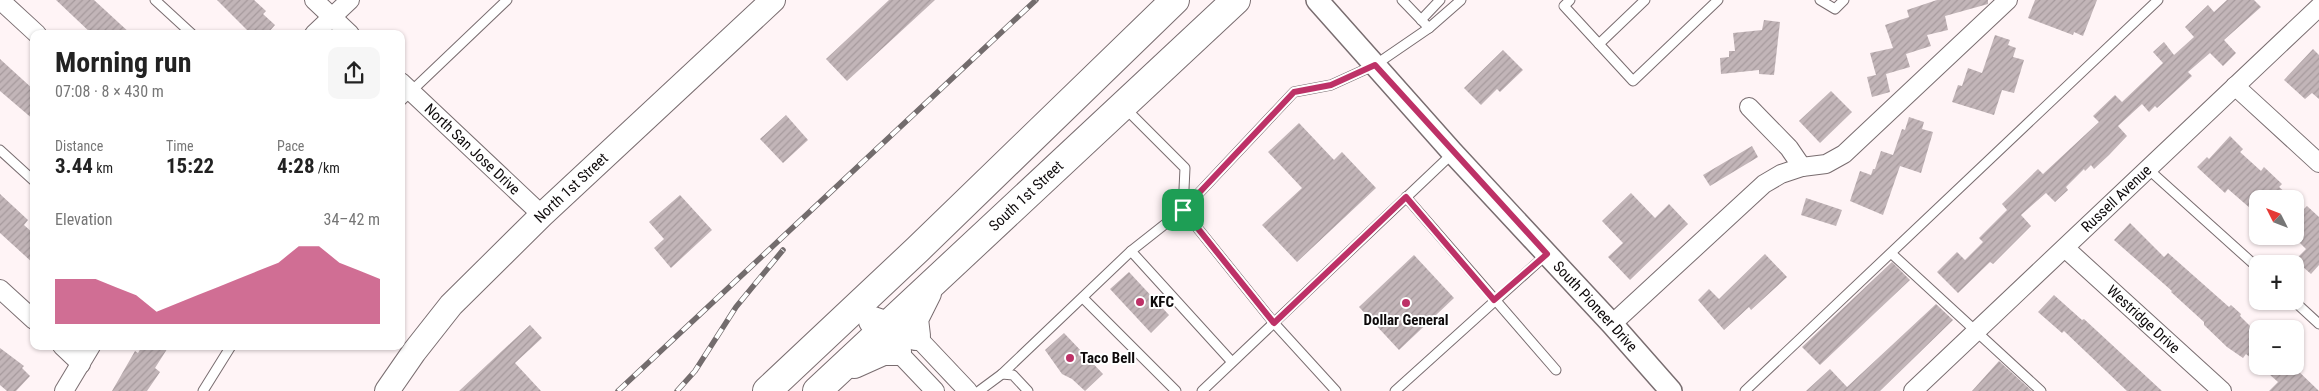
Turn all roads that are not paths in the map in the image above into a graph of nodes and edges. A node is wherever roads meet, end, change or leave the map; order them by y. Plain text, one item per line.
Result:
1 (0, 0) edge
2 (156, 0) edge
3 (314, 0) edge
4 (350, 0) edge
5 (507, 0) edge
6 (773, 0) edge
7 (1175, 0) edge
8 (1236, 0) edge
9 (1317, 0) edge
10 (1402, 0) edge
11 (1440, 0) edge
12 (1461, 0) edge
13 (1570, 0) edge
14 (1645, 0) edge
15 (1718, 0) edge
16 (1820, 0) edge
17 (1844, 0) edge
18 (2008, 0) edge
19 (2158, 0) edge
20 (2319, 8) edge
21 (332, 17) junction
22 (1421, 20) junction
23 (1429, 28) junction
24 (33, 30) edge
25 (188, 30) edge
26 (318, 30) edge
27 (346, 30) edge
28 (1599, 44) junction
29 (1375, 65) junction
30 (2235, 86) junction
31 (405, 90) edge
32 (405, 92) edge
33 (1122, 106) junction
34 (1749, 107) dead end
35 (0, 150) edge
36 (1453, 153) junction
37 (2319, 163) edge
38 (1802, 168) junction
39 (2148, 169) junction
40 (30, 177) edge
41 (1406, 197) junction
42 (1183, 210) junction
43 (542, 215) junction
44 (2065, 248) junction
45 (1131, 251) junction
46 (1547, 254) junction
47 (1892, 254) junction
48 (2249, 260) edge
49 (894, 273) junction
50 (0, 289) edge
51 (1083, 298) junction
52 (1494, 300) junction
53 (2304, 310) edge
54 (30, 316) edge
55 (841, 322) junction
56 (1274, 323) junction
57 (1612, 324) junction
58 (2319, 324) edge
59 (1976, 332) junction
60 (894, 333) junction
61 (66, 350) edge
62 (89, 350) edge
63 (229, 350) edge
64 (1232, 362) junction
65 (81, 364) junction
66 (1556, 370) dead end
67 (1002, 374) junction
68 (825, 384) edge
69 (64, 391) edge
70 (203, 391) edge
71 (387, 391) edge
72 (767, 391) edge
73 (934, 391) edge
74 (968, 391) edge
75 (978, 391) edge
76 (1028, 391) edge
77 (1176, 391) edge
78 (1202, 391) edge
79 (1336, 391) edge
80 (1395, 391) edge
81 (1671, 391) edge
82 (1745, 391) edge
83 (1913, 391) edge
84 (2042, 391) edge
85 (2222, 391) edge

1 - 24 street
2 - 25 lane
3 - 21 street
4 - 21 street
5 - 31 lane
6 - 43 main road, North 1st Street
7 - 49 main road
8 - 33 main road, South 1st Street
9 - 29 street, South Pioneer Drive
10 - 22 lane
11 - 22 lane
12 - 23 lane
13 - 28 lane
14 - 28 lane
15 - 28 lane
16 - 17 lane
18 - 38 street
19 - 47 lane
20 - 30 street, Russell Avenue
21 - 26 street
21 - 27 street
22 - 23 lane
23 - 29 lane
29 - 36 street, South Pioneer Drive
29 - 42 lane
30 - 37 street
30 - 39 street, Russell Avenue
32 - 43 street, North San Jose Drive
33 - 42 lane
33 - 60 main road, South 1st Street
34 - 38 street
35 - 40 lane
36 - 41 lane
36 - 46 street, South Pioneer Drive
38 - 57 street
39 - 44 street, Russell Avenue
39 - 48 lane
41 - 52 lane
41 - 56 lane
42 - 45 lane
42 - 56 lane
43 - 71 main road, North 1st Street
44 - 59 street, Russell Avenue
44 - 85 street, Westridge Drive
45 - 51 lane
45 - 64 lane
46 - 52 lane
46 - 57 street, South Pioneer Drive
47 - 59 lane
47 - 82 lane
49 - 55 main road
49 - 60 main road
50 - 54 street
51 - 67 lane
51 - 77 lane
52 - 66 lane
52 - 80 lane
53 - 58 lane
55 - 60 main road
55 - 72 main road
56 - 64 lane
56 - 79 lane
57 - 81 street, South Pioneer Drive
59 - 83 street, Russell Avenue
59 - 84 lane
60 - 68 main road, South 1st Street
60 - 73 street
60 - 74 street
61 - 65 street
62 - 65 street
63 - 70 lane
64 - 78 lane
65 - 69 street
67 - 75 lane
67 - 76 lane

